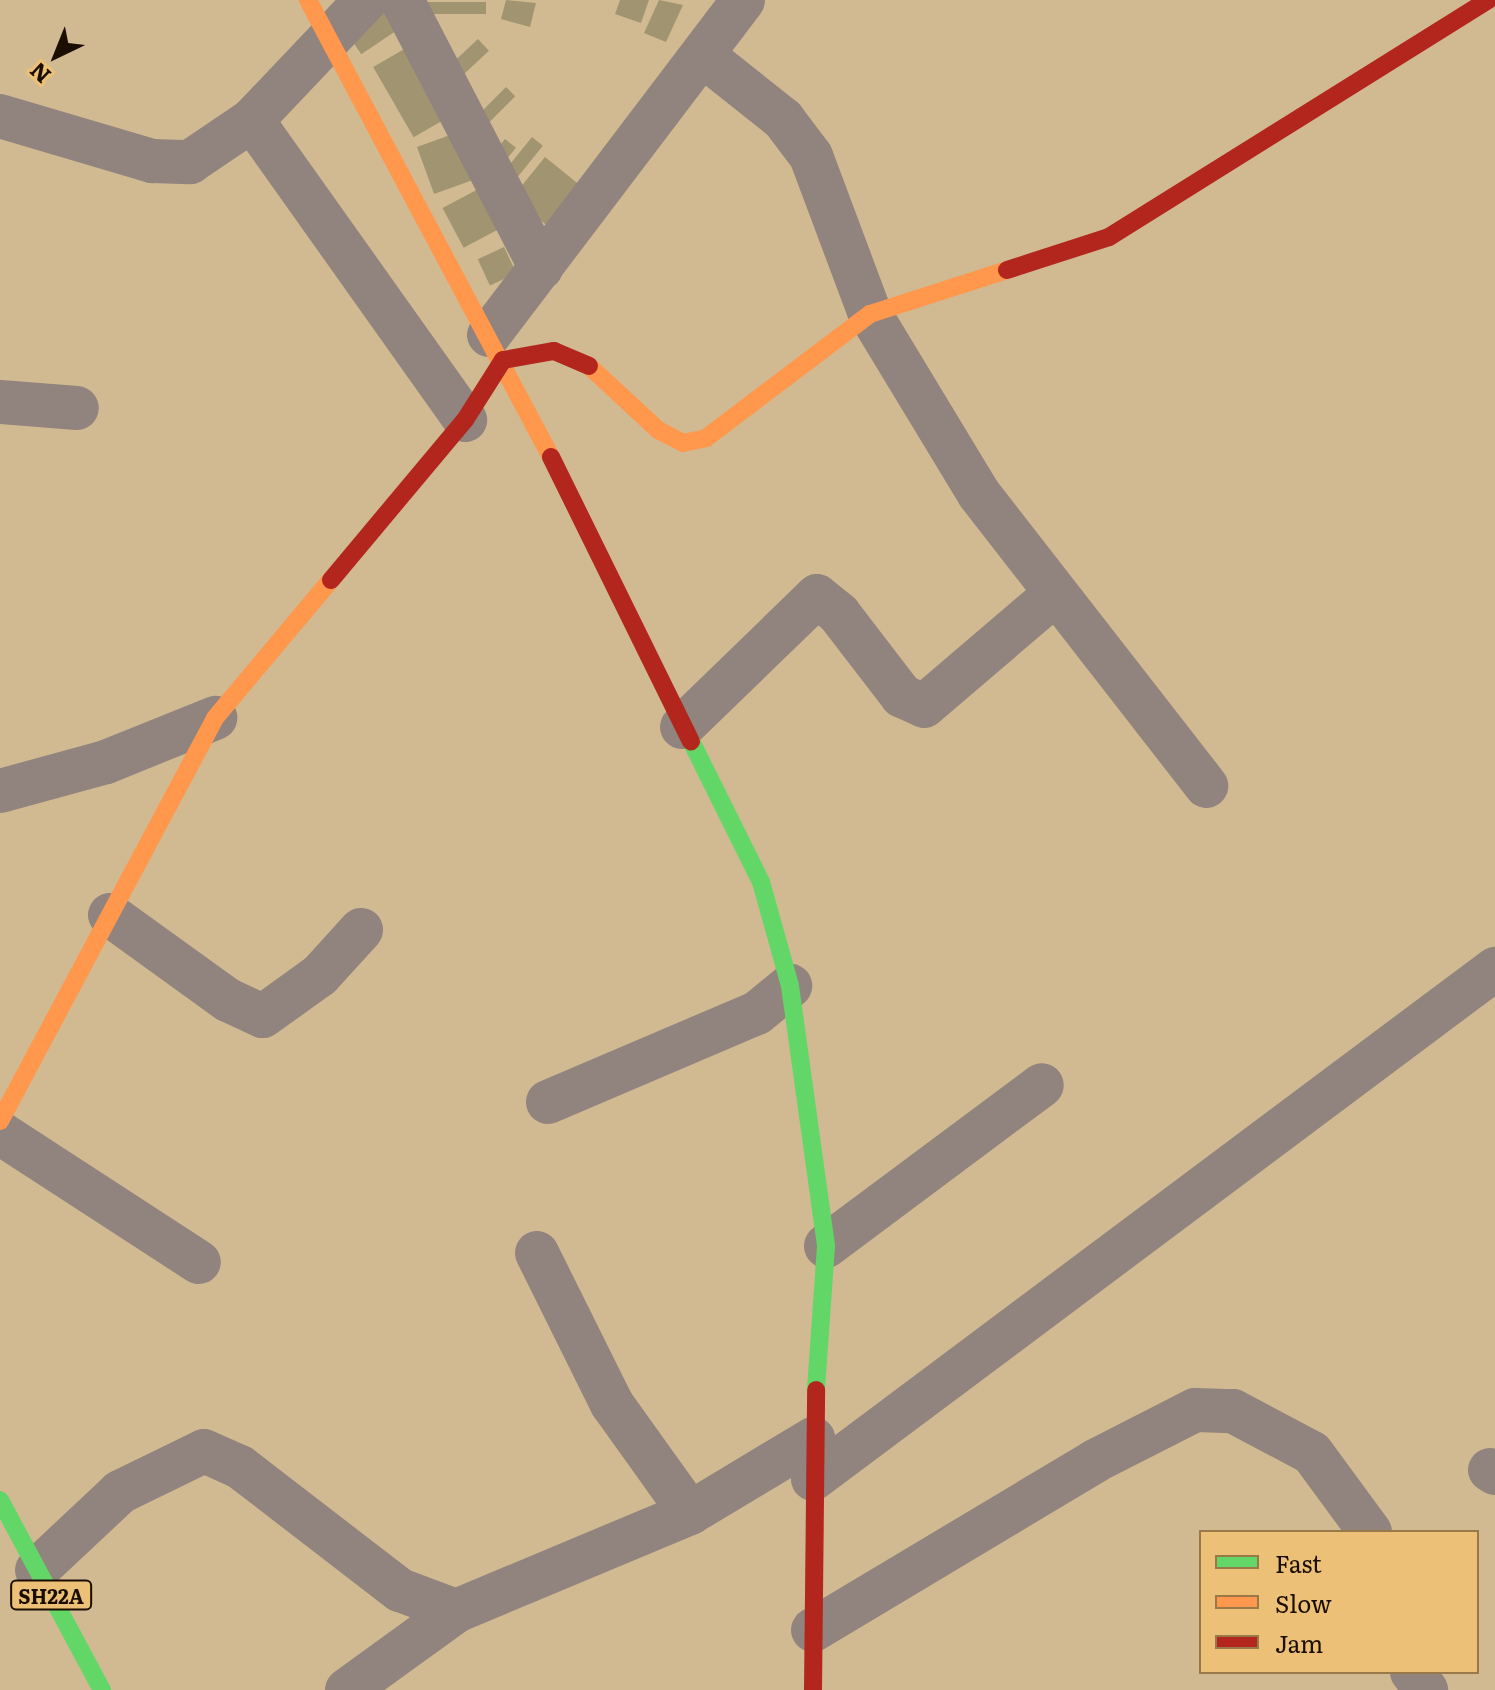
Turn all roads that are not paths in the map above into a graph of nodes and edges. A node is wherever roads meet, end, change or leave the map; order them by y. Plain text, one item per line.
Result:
1 (308, 0) edge
2 (366, 0) edge
3 (402, 0) edge
4 (743, 0) edge
5 (1488, 0) edge
6 (329, 37) junction
7 (705, 57) junction
8 (0, 116) edge
9 (252, 120) junction
10 (541, 268) junction
11 (870, 314) junction
12 (496, 348) junction
13 (0, 402) edge
14 (77, 408) dead end
15 (465, 420) junction
16 (1054, 595) junction
17 (215, 718) junction
18 (682, 727) junction
19 (1206, 786) dead end
20 (0, 791) edge
21 (110, 915) junction
22 (361, 930) dead end
23 (1495, 969) edge
24 (790, 986) junction
25 (1042, 1085) dead end
26 (548, 1102) dead end
27 (0, 1121) edge
28 (0, 1133) edge
29 (826, 1246) junction
30 (537, 1253) dead end
31 (199, 1262) dead end
32 (813, 1459) junction
33 (0, 1500) edge
34 (690, 1513) junction
35 (1369, 1530) edge
36 (37, 1570) junction
37 (456, 1611) junction
38 (813, 1630) junction
39 (1414, 1674) edge
40 (102, 1690) edge
41 (347, 1690) edge
42 (813, 1690) edge
43 (1426, 1690) edge

1 - 6 street
2 - 6 street
3 - 10 street
4 - 7 street
5 - 11 street
6 - 9 street
6 - 12 street
7 - 10 street
7 - 11 street
8 - 9 street
9 - 15 street
10 - 12 street
11 - 12 street
11 - 16 street
12 - 15 street
12 - 18 street
13 - 14 street
15 - 17 street
16 - 18 street
16 - 19 street
17 - 20 street
17 - 21 street
18 - 24 street
21 - 22 street
21 - 27 street
23 - 32 street
24 - 26 street
24 - 29 street
25 - 29 street
28 - 31 street
29 - 32 street
30 - 34 street
32 - 34 street
32 - 38 street
33 - 36 street, SH22A
34 - 37 street
35 - 38 street
36 - 37 street
36 - 40 street, SH22A
37 - 41 street
38 - 42 street
39 - 43 street

